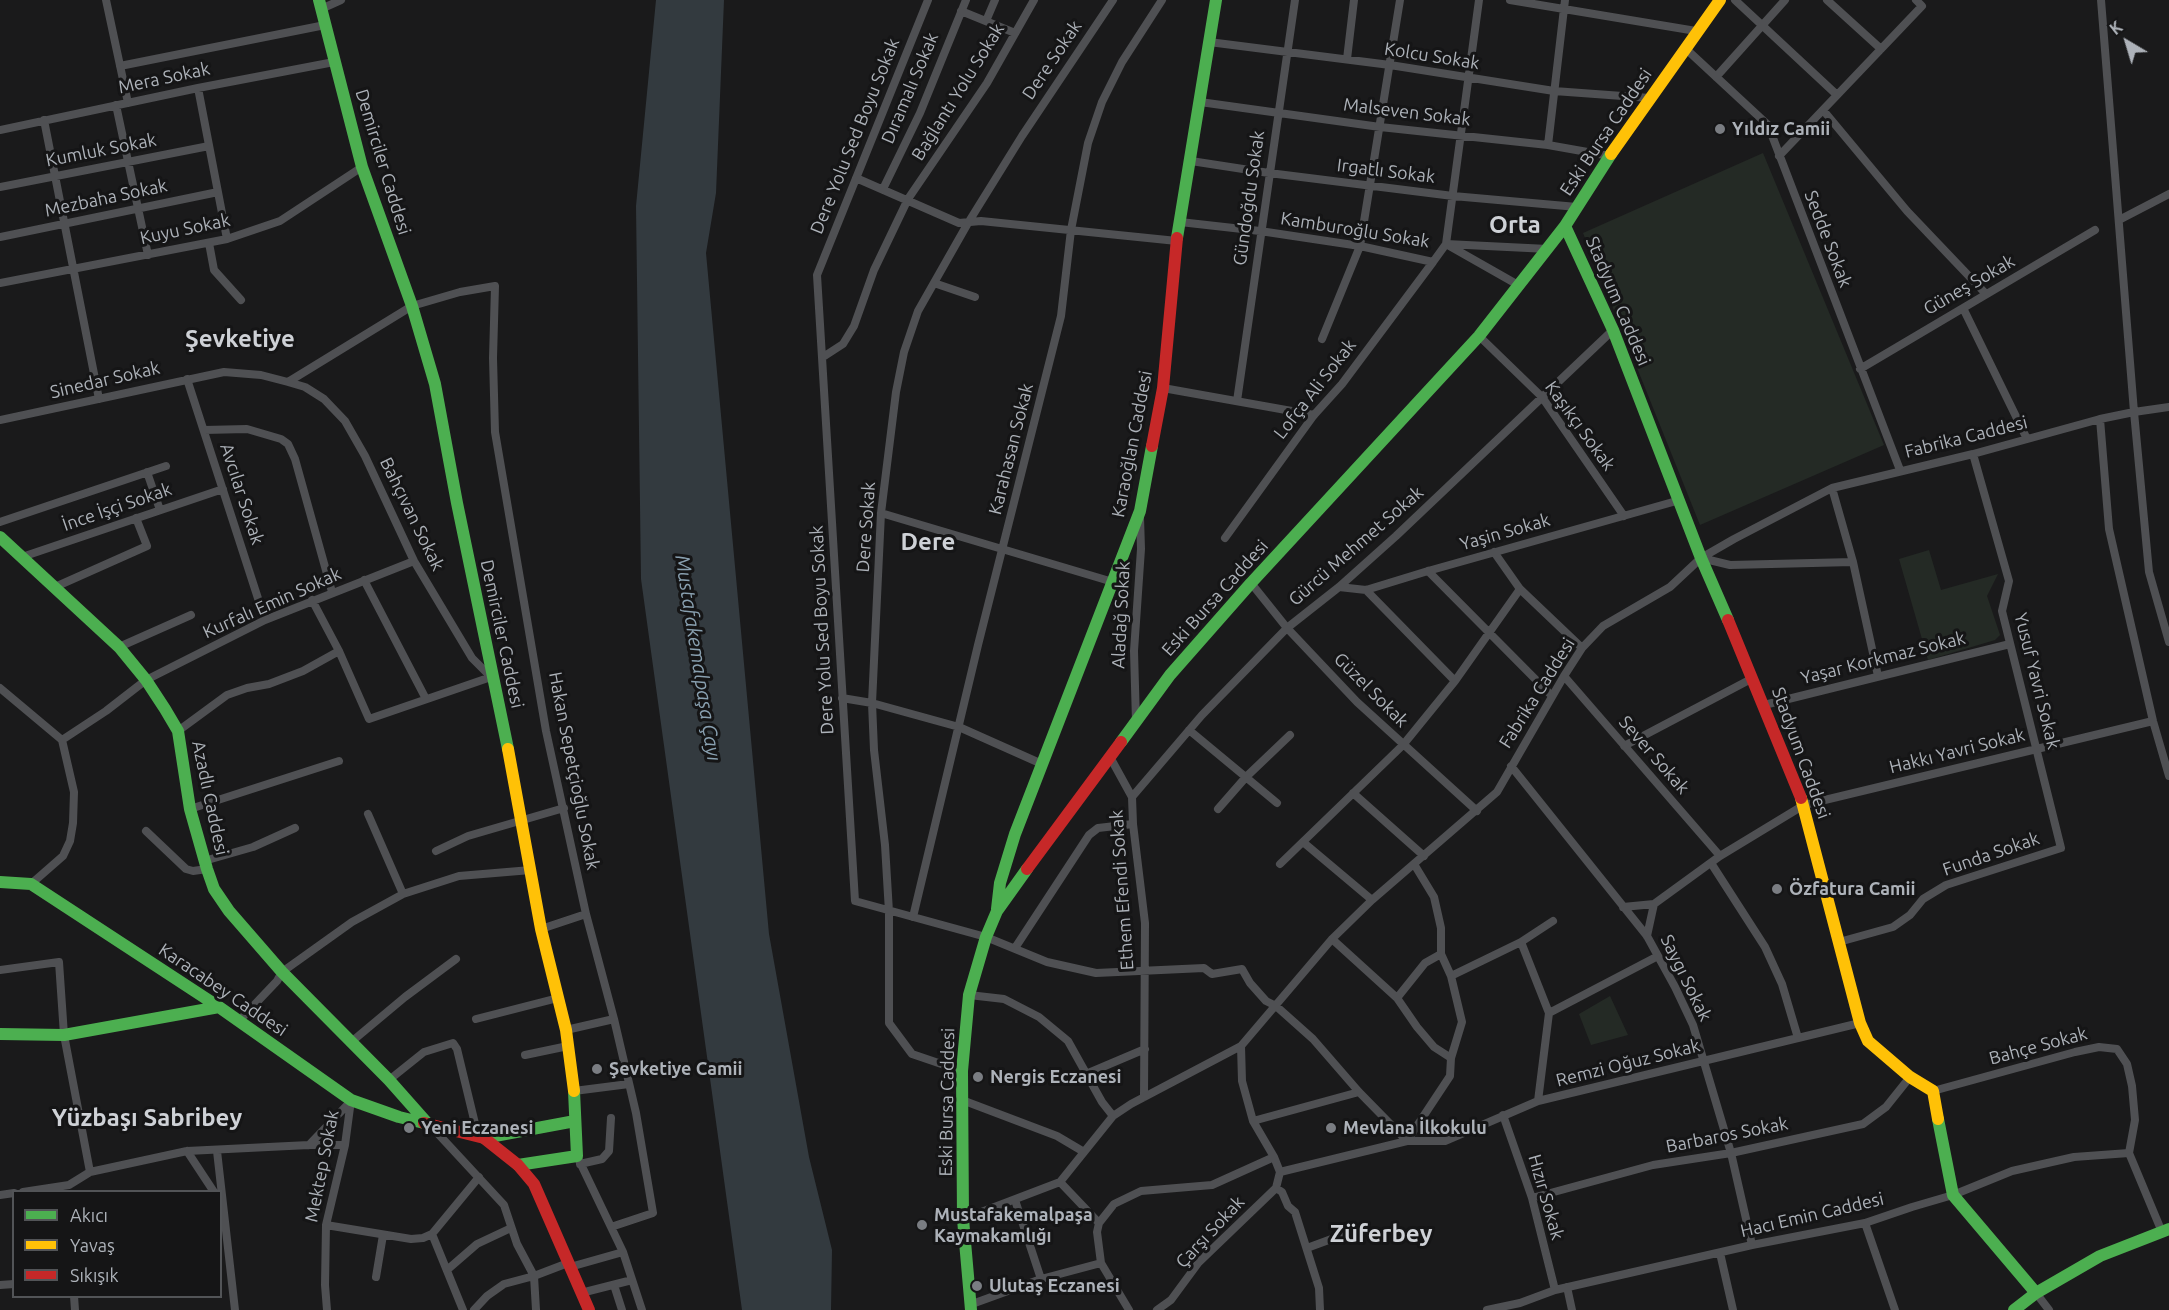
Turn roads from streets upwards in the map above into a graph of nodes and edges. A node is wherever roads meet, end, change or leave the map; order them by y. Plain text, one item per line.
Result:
1 (106, 0) edge
2 (341, 0) edge
3 (928, 0) edge
4 (966, 0) edge
5 (995, 0) edge
6 (1034, 0) edge
7 (1113, 0) edge
8 (1162, 0) edge
9 (1216, 0) edge
10 (1294, 0) edge
11 (1354, 0) edge
12 (1400, 0) edge
13 (1479, 0) edge
14 (1510, 0) edge
15 (1720, 0) edge
16 (1735, 0) edge
17 (1785, 0) edge
18 (1827, 0) edge
19 (2101, 0) edge
20 (1919, 3) edge
21 (320, 4) edge
22 (1564, 4) edge
23 (961, 11) junction
24 (986, 21) junction
25 (325, 25) junction
26 (1762, 26) junction
27 (1696, 31) junction
28 (1015, 33) junction
29 (1209, 42) junction
30 (1684, 48) junction
31 (1881, 49) junction
32 (1287, 52) junction
33 (1347, 59) junction
34 (334, 62) junction
35 (1390, 65) junction
36 (120, 66) junction
37 (1716, 78) junction
38 (1468, 79) junction
39 (198, 88) junction
40 (1554, 91) junction
41 (1837, 95) junction
42 (1650, 98) junction
43 (128, 102) junction
44 (1200, 102) junction
45 (116, 105) junction
46 (1823, 110) junction
47 (1279, 112) junction
48 (44, 120) junction
49 (1380, 127) junction
50 (0, 130) edge
51 (1461, 136) junction
52 (1548, 145) junction
53 (209, 146) junction
54 (1610, 156) junction
55 (1779, 156) junction
56 (1191, 161) junction
57 (128, 162) junction
58 (362, 167) junction
59 (1269, 173) junction
60 (55, 176) junction
61 (856, 178) junction
62 (1371, 185) junction
63 (0, 187) edge
64 (883, 189) junction
65 (218, 192) junction
66 (2169, 194) edge
67 (1453, 196) junction
68 (908, 199) junction
69 (1577, 207) junction
70 (138, 209) junction
71 (2119, 220) junction
72 (1180, 222) junction
73 (968, 223) junction
74 (65, 224) junction
75 (1565, 226) junction
76 (1071, 230) junction
77 (1260, 231) junction
78 (2095, 231) dead end
79 (0, 237) edge
80 (228, 239) junction
81 (1177, 241) junction
82 (209, 243) junction
83 (1446, 244) junction
84 (1360, 246) junction
85 (1548, 249) junction
86 (148, 255) junction
87 (1433, 262) junction
88 (75, 269) junction
89 (0, 283) edge
90 (934, 283) junction
91 (1520, 286) junction
92 (1986, 294) junction
93 (975, 297) dead end
94 (241, 300) dead end
95 (412, 306) junction
96 (1963, 308) junction
97 (1613, 330) junction
98 (1479, 336) junction
99 (1322, 339) dead end
100 (823, 357) junction
101 (1860, 369) junction
102 (187, 378) junction
103 (288, 382) junction
104 (1163, 388) junction
105 (1542, 397) junction
106 (99, 399) junction
107 (1237, 401) junction
108 (2169, 407) edge
109 (2134, 412) junction
110 (1314, 415) junction
111 (2100, 419) junction
112 (0, 420) edge
113 (204, 430) junction
114 (2027, 439) junction
115 (1973, 454) junction
116 (166, 466) dead end
117 (1900, 470) junction
118 (147, 472) junction
119 (1832, 488) junction
120 (223, 489) junction
121 (1680, 500) junction
122 (160, 510) junction
123 (1140, 511) junction
124 (881, 513) junction
125 (1624, 516) junction
126 (136, 518) junction
127 (0, 522) edge
128 (0, 537) edge
129 (1225, 538) dead end
130 (1003, 551) junction
131 (1494, 552) junction
132 (22, 557) junction
133 (1701, 558) junction
134 (414, 561) junction
135 (1853, 562) junction
136 (1428, 571) junction
137 (364, 580) junction
138 (1113, 582) junction
139 (1251, 584) junction
140 (55, 587) junction
141 (1339, 587) junction
142 (1520, 589) junction
143 (1366, 590) junction
144 (332, 592) junction
145 (312, 600) junction
146 (191, 615) dead end
147 (265, 620) junction
148 (1287, 628) junction
149 (1489, 632) junction
150 (2169, 642) edge
151 (2010, 644) junction
152 (118, 647) junction
153 (1582, 648) junction
154 (339, 651) junction
155 (1564, 676) junction
156 (1878, 676) junction
157 (491, 677) junction
158 (1753, 678) junction
159 (146, 681) junction
160 (1455, 681) junction
161 (0, 688) edge
162 (1552, 696) junction
163 (842, 698) junction
164 (426, 699) junction
165 (872, 703) junction
166 (1764, 705) junction
167 (2153, 721) junction
168 (1136, 722) junction
169 (959, 727) junction
170 (1189, 730) junction
171 (178, 731) junction
172 (1290, 735) dead end
173 (62, 740) junction
174 (1403, 745) junction
175 (1624, 746) junction
176 (2036, 748) junction
177 (1110, 757) junction
178 (339, 761) dead end
179 (1042, 764) junction
180 (1511, 766) junction
181 (2169, 776) edge
182 (1246, 777) junction
183 (1353, 794) junction
184 (1132, 797) junction
185 (1277, 802) dead end
186 (1804, 805) junction
187 (564, 808) junction
188 (190, 809) junction
189 (1218, 809) dead end
190 (1477, 811) junction
191 (368, 814) dead end
192 (522, 819) junction
193 (1133, 824) junction
194 (295, 828) dead end
195 (146, 831) dead end
196 (1303, 842) junction
197 (2061, 848) joint
198 (436, 851) dead end
199 (1424, 856) junction
200 (1720, 856) junction
201 (1711, 863) junction
202 (1280, 864) dead end
203 (1414, 864) junction
204 (205, 865) junction
205 (531, 870) junction
206 (0, 882) edge
207 (32, 884) junction
208 (403, 894) junction
209 (1372, 900) junction
210 (1654, 904) junction
211 (1623, 907) junction
212 (997, 911) junction
213 (889, 912) junction
214 (586, 914) junction
215 (913, 917) junction
216 (1553, 921) dead end
217 (541, 929) junction
218 (1647, 936) junction
219 (986, 937) junction
220 (1332, 939) junction
221 (1521, 942) junction
222 (1839, 942) junction
223 (1015, 948) junction
224 (1441, 954) junction
225 (1658, 956) junction
226 (456, 959) dead end
227 (0, 970) edge
228 (1146, 971) junction
229 (282, 972) junction
230 (1451, 976) junction
231 (969, 995) junction
232 (558, 998) junction
233 (1397, 998) junction
234 (1276, 1006) junction
235 (219, 1007) junction
236 (1550, 1013) junction
237 (476, 1019) dead end
238 (614, 1019) junction
239 (240, 1022) junction
240 (1860, 1023) junction
241 (566, 1030) junction
242 (0, 1034) edge
243 (64, 1035) junction
244 (1798, 1038) junction
245 (350, 1043) junction
246 (568, 1046) junction
247 (1241, 1046) junction
248 (1144, 1049) junction
249 (525, 1055) dead end
250 (1451, 1058) junction
251 (1703, 1061) junction
252 (962, 1071) junction
253 (1086, 1074) junction
254 (1910, 1077) junction
255 (389, 1080) junction
256 (629, 1084) junction
257 (1933, 1090) junction
258 (574, 1091) junction
259 (1359, 1092) junction
260 (1144, 1097) junction
261 (351, 1100) junction
262 (963, 1100) junction
263 (1538, 1101) junction
264 (1503, 1115) junction
265 (1113, 1116) junction
266 (611, 1118) dead end
267 (575, 1120) junction
268 (1253, 1121) junction
269 (428, 1124) junction
270 (481, 1137) junction
271 (1407, 1142) junction
272 (309, 1145) junction
273 (345, 1145) junction
274 (187, 1151) junction
275 (217, 1151) junction
276 (1083, 1152) junction
277 (1731, 1153) junction
278 (2129, 1153) junction
279 (1274, 1157) junction
280 (579, 1160) junction
281 (518, 1165) junction
282 (90, 1172) junction
283 (1280, 1172) junction
284 (479, 1178) junction
285 (1060, 1182) junction
286 (69, 1188) edge
287 (1276, 1188) junction
288 (38, 1190) edge
289 (213, 1190) edge
290 (220, 1190) edge
291 (1953, 1195) junction
292 (1532, 1198) junction
293 (1016, 1200) junction
294 (222, 1207) edge
295 (963, 1219) junction
296 (1099, 1223) junction
297 (1865, 1223) junction
298 (326, 1225) junction
299 (612, 1227) junction
300 (511, 1228) junction
301 (2166, 1230) edge
302 (432, 1234) junction
303 (1345, 1234) dead end
304 (383, 1235) junction
305 (1752, 1245) junction
306 (1307, 1248) junction
307 (623, 1252) junction
308 (1720, 1253) junction
309 (1101, 1263) junction
310 (569, 1265) junction
311 (447, 1270) junction
312 (534, 1276) junction
313 (376, 1277) dead end
314 (1041, 1279) junction
315 (632, 1280) junction
316 (614, 1285) junction
317 (1567, 1287) junction
318 (1555, 1290) junction
319 (581, 1293) junction
320 (2036, 1293) junction
321 (971, 1307) edge
322 (1521, 1307) edge
323 (235, 1310) edge
324 (327, 1310) edge
325 (463, 1310) edge
326 (474, 1310) edge
327 (536, 1310) edge
328 (589, 1310) edge
329 (621, 1310) edge
330 (642, 1310) edge
331 (1129, 1310) edge
332 (1157, 1310) edge
333 (1320, 1310) edge
334 (1487, 1310) edge
335 (1572, 1310) edge
336 (1733, 1310) edge
337 (1895, 1310) edge
338 (2014, 1310) edge
339 (2049, 1310) edge

1 - 36 street
2 - 21 street
3 - 61 street, Dere Yolu Sed Boyu Sokak
4 - 23 street, Dıramalı Sokak
5 - 24 street
6 - 28 street, Bağlantı Yolu Sokak
7 - 73 street, Dere Sokak
8 - 76 street, Karahasan Sokak
9 - 29 street, Karaoğlan Caddesi
10 - 32 street, Gündoğdu Sokak
11 - 33 street
12 - 35 street
13 - 38 street
14 - 22 street
15 - 27 street, Eski Bursa Caddesi
16 - 26 street
17 - 26 street
18 - 31 street
19 - 71 street
20 - 31 street
21 - 25 street, Demirciler Caddesi
22 - 27 street
22 - 40 street
23 - 24 street
23 - 64 street, Dıramalı Sokak
24 - 28 street
25 - 34 street, Demirciler Caddesi
25 - 36 street
26 - 37 street
26 - 41 street
27 - 30 street, Eski Bursa Caddesi
28 - 68 street, Bağlantı Yolu Sokak
29 - 32 street, Kolcu Sokak
29 - 44 street, Karaoğlan Caddesi
30 - 37 street, Sedde Sokak
30 - 42 street, Eski Bursa Caddesi
31 - 41 street
32 - 33 street, Kolcu Sokak
32 - 47 street, Gündoğdu Sokak
33 - 35 street, Kolcu Sokak
34 - 39 street, Mera Sokak
34 - 58 street, Demirciler Caddesi
35 - 38 street, Kolcu Sokak
35 - 49 street
36 - 43 street
37 - 55 street, Sedde Sokak
38 - 40 street, Kolcu Sokak
38 - 51 street
39 - 43 street, Mera Sokak
39 - 53 street
40 - 42 street, Kolcu Sokak
40 - 52 street
41 - 46 street
42 - 54 street, Eski Bursa Caddesi
43 - 45 street, Mera Sokak
44 - 47 street, Malseven Sokak
44 - 56 street, Karaoğlan Caddesi
45 - 48 street, Mera Sokak
45 - 57 street
46 - 55 street
46 - 92 street
47 - 49 street, Malseven Sokak
47 - 59 street, Gündoğdu Sokak
48 - 50 street, Mera Sokak
48 - 60 street
49 - 51 street, Malseven Sokak
49 - 62 street
51 - 52 street, Malseven Sokak
51 - 67 street
52 - 54 street, Malseven Sokak
53 - 57 street, Kumluk Sokak
53 - 65 street
54 - 69 street, Eski Bursa Caddesi
55 - 101 street, Sedde Sokak
56 - 59 street, Irgatlı Sokak
56 - 72 street, Karaoğlan Caddesi
57 - 60 street, Kumluk Sokak
57 - 70 street
58 - 80 street, Kuyu Sokak
58 - 95 street, Demirciler Caddesi
59 - 62 street, Irgatlı Sokak
59 - 77 street, Gündoğdu Sokak
60 - 63 street, Kumluk Sokak
60 - 74 street
61 - 64 street
61 - 100 street, Dere Yolu Sed Boyu Sokak
62 - 67 street, Irgatlı Sokak
62 - 84 street
64 - 68 street
65 - 70 street, Mezbaha Sokak
65 - 80 street
66 - 71 street
67 - 69 street, Irgatlı Sokak
67 - 83 street
68 - 73 street
68 - 100 street
69 - 75 street, Eski Bursa Caddesi
70 - 74 street, Mezbaha Sokak
70 - 86 street
71 - 109 street
72 - 77 street, Kamburoğlu Sokak
72 - 81 street, Karaoğlan Caddesi
73 - 76 street
73 - 90 street, Dere Sokak
74 - 79 street, Mezbaha Sokak
74 - 88 street
75 - 85 street, Eski Bursa Caddesi
75 - 97 street, Stadyum Caddesi
76 - 81 street
76 - 130 street, Karahasan Sokak
77 - 84 street, Kamburoğlu Sokak
77 - 107 street, Gündoğdu Sokak
78 - 92 street, Güneş Sokak
80 - 82 street, Kuyu Sokak
81 - 104 street, Karaoğlan Caddesi
82 - 86 street, Kuyu Sokak
82 - 94 street
83 - 85 street, Kamburoğlu Sokak
83 - 87 street, Kamburoğlu Sokak
83 - 91 street, Kamburoğlu Sokak
84 - 87 street, Kamburoğlu Sokak
84 - 99 street
85 - 91 street, Eski Bursa Caddesi
86 - 88 street, Kuyu Sokak
87 - 110 street, Lofça Ali Sokak
88 - 89 street, Kuyu Sokak
88 - 106 street
90 - 93 street
90 - 124 street, Dere Sokak
91 - 98 street, Eski Bursa Caddesi
92 - 96 street, Güneş Sokak
95 - 103 street
95 - 157 street, Demirciler Caddesi
95 - 187 street, Hakan Sepetçioğlu Sokak
96 - 101 street, Güneş Sokak
96 - 114 street
97 - 105 street, Gürcü Mehmet Sokak
97 - 121 street, Stadyum Caddesi
98 - 105 street, Kaşıkçı Sokak
98 - 139 street, Eski Bursa Caddesi
100 - 163 street, Dere Yolu Sed Boyu Sokak
101 - 117 street, Sedde Sokak
102 - 103 street, Sinedar Sokak
102 - 106 street, Sinedar Sokak
102 - 113 street, Avcılar Sokak
103 - 134 street, Bahçıvan Sokak
104 - 107 street
104 - 123 street, Karaoğlan Caddesi
105 - 125 street, Kaşıkçı Sokak
105 - 141 street, Gürcü Mehmet Sokak
106 - 112 street, Sinedar Sokak
107 - 110 street
108 - 109 street, Fabrika Caddesi
109 - 111 street, Fabrika Caddesi
109 - 150 street
110 - 129 street, Lofça Ali Sokak
111 - 114 street, Fabrika Caddesi
111 - 167 street
113 - 120 street, Avcılar Sokak
113 - 144 street
114 - 115 street, Fabrika Caddesi
115 - 117 street, Fabrika Caddesi
115 - 151 street, Yusuf Yavri Sokak
116 - 118 street
117 - 119 street, Fabrika Caddesi
118 - 122 street
118 - 127 street
119 - 133 street, Fabrika Caddesi
119 - 135 street
120 - 122 street, İnce İşçi Sokak
120 - 147 street, Avcılar Sokak
121 - 125 street, Yaşin Sokak
121 - 133 street, Stadyum Caddesi
122 - 126 street, İnce İşçi Sokak
123 - 138 street, Karaoğlan Caddesi
123 - 168 street, Aladağ Sokak
124 - 130 street
124 - 165 street, Dere Sokak
125 - 131 street, Yaşin Sokak
126 - 132 street, İnce İşçi Sokak
126 - 140 street
128 - 132 street, Azadlı Caddesi
130 - 138 street
130 - 169 street, Karahasan Sokak
131 - 136 street, Yaşin Sokak
131 - 142 street
132 - 140 street, Azadlı Caddesi
133 - 135 street
133 - 153 street, Fabrika Caddesi
133 - 158 street, Stadyum Caddesi
134 - 137 street, Kurfalı Emin Sokak
134 - 157 street, Bahçıvan Sokak
135 - 156 street
136 - 143 street, Yaşin Sokak
136 - 149 street
137 - 144 street, Kurfalı Emin Sokak
137 - 164 street
138 - 179 street, Karaoğlan Caddesi
139 - 148 street, Güzel Sokak
139 - 168 street, Eski Bursa Caddesi
140 - 152 street, Azadlı Caddesi
141 - 143 street, Yaşin Sokak
141 - 148 street, Gürcü Mehmet Sokak
142 - 149 street
142 - 153 street
143 - 160 street
144 - 145 street, Kurfalı Emin Sokak
145 - 147 street, Kurfalı Emin Sokak
145 - 154 street
146 - 152 street
147 - 159 street, Kurfalı Emin Sokak
148 - 170 street, Gürcü Mehmet Sokak
148 - 174 street, Güzel Sokak
149 - 160 street
149 - 162 street
151 - 156 street, Yaşar Korkmaz Sokak
151 - 176 street, Yusuf Yavri Sokak
152 - 159 street, Azadlı Caddesi
153 - 155 street, Fabrika Caddesi
154 - 164 street
154 - 171 street
155 - 162 street, Fabrika Caddesi
155 - 175 street, Sever Sokak
156 - 166 street, Yaşar Korkmaz Sokak
157 - 164 street
157 - 192 street, Demirciler Caddesi
158 - 166 street, Stadyum Caddesi
158 - 175 street
159 - 171 street, Azadlı Caddesi
159 - 173 street, Kurfalı Emin Sokak
160 - 174 street
161 - 173 street
162 - 180 street, Fabrika Caddesi
163 - 165 street
163 - 213 street, Dere Yolu Sed Boyu Sokak
165 - 169 street
165 - 213 street, Dere Sokak
166 - 186 street, Stadyum Caddesi
167 - 176 street, Hakkı Yavri Sokak
167 - 181 street
168 - 177 street, Eski Bursa Caddesi
169 - 179 street
169 - 215 street, Karahasan Sokak
170 - 182 street
170 - 184 street, Gürcü Mehmet Sokak
171 - 188 street, Azadlı Caddesi
172 - 182 street
173 - 207 street
174 - 183 street
174 - 190 street, Güzel Sokak
175 - 200 street, Sever Sokak
176 - 186 street, Hakkı Yavri Sokak
176 - 197 street, Yusuf Yavri Sokak
177 - 184 street, Ethem Efendi Sokak
177 - 212 street, Eski Bursa Caddesi
178 - 188 street
179 - 212 street, Karaoğlan Caddesi
180 - 190 street, Fabrika Caddesi
180 - 211 street, Saygı Sokak
182 - 185 street
182 - 189 street
183 - 196 street
183 - 199 street
184 - 193 street, Ethem Efendi Sokak
186 - 200 street, Hakkı Yavri Sokak
186 - 222 street, Stadyum Caddesi
187 - 192 street
187 - 214 street, Hakan Sepetçioğlu Sokak
188 - 204 street, Azadlı Caddesi
190 - 199 street, Fabrika Caddesi
191 - 208 street
192 - 198 street
192 - 205 street, Demirciler Caddesi
193 - 223 street
193 - 228 street, Ethem Efendi Sokak
194 - 204 street
195 - 204 street
196 - 202 street
196 - 209 street
197 - 222 street, Funda Sokak
199 - 203 street, Fabrika Caddesi
200 - 201 street, Hakkı Yavri Sokak
201 - 210 street, Hakkı Yavri Sokak
201 - 244 street
203 - 209 street, Fabrika Caddesi
203 - 224 street
204 - 229 street, Azadlı Caddesi
205 - 208 street
205 - 217 street, Demirciler Caddesi
206 - 207 street, Karacabey Caddesi
207 - 235 street, Karacabey Caddesi
208 - 229 street
209 - 220 street, Fabrika Caddesi
210 - 211 street
210 - 218 street
211 - 218 street, Saygı Sokak
212 - 219 street, Eski Bursa Caddesi
213 - 215 street
213 - 252 street, Dere Sokak
214 - 217 street
214 - 238 street, Hakan Sepetçioğlu Sokak
215 - 219 street
216 - 221 street
217 - 232 street, Demirciler Caddesi
218 - 225 street, Saygı Sokak
219 - 223 street
219 - 231 street, Eski Bursa Caddesi
220 - 233 street
220 - 234 street, Fabrika Caddesi
221 - 230 street
221 - 236 street
222 - 240 street, Stadyum Caddesi
223 - 228 street
224 - 230 street
224 - 233 street
225 - 236 street
225 - 251 street, Saygı Sokak
226 - 245 street
227 - 243 street
228 - 234 street
228 - 248 street, Ethem Efendi Sokak
229 - 239 street
229 - 245 street, Azadlı Caddesi
230 - 250 street
231 - 252 street, Eski Bursa Caddesi
231 - 253 street
232 - 237 street
232 - 241 street, Demirciler Caddesi
233 - 250 street
234 - 247 street, Fabrika Caddesi
234 - 259 street
235 - 239 street, Karacabey Caddesi
235 - 243 street
236 - 263 street
238 - 241 street
238 - 256 street, Hakan Sepetçioğlu Sokak
239 - 261 street, Karacabey Caddesi
240 - 244 street, Remzi Oğuz Sokak
240 - 254 street, Stadyum Caddesi
241 - 246 street, Demirciler Caddesi
242 - 243 street
243 - 282 street
244 - 251 street, Remzi Oğuz Sokak
245 - 255 street, Azadlı Caddesi
246 - 249 street
246 - 258 street, Demirciler Caddesi
247 - 260 street
247 - 268 street
248 - 253 street
248 - 260 street, Ethem Efendi Sokak
250 - 271 street
251 - 263 street, Remzi Oğuz Sokak
251 - 277 street, Saygı Sokak
252 - 262 street, Eski Bursa Caddesi
253 - 265 street
254 - 257 street, Stadyum Caddesi
254 - 277 street, Barbaros Sokak
255 - 269 street, Azadlı Caddesi
255 - 270 street
256 - 258 street
256 - 299 street, Hakan Sepetçioğlu Sokak
257 - 278 street, Bahçe Sokak
257 - 291 street
258 - 267 street, Demirciler Caddesi
259 - 268 street
259 - 271 street
260 - 265 street
261 - 269 street, Karacabey Caddesi
261 - 272 street
261 - 273 street, Mektep Sokak
262 - 276 street
262 - 295 street, Eski Bursa Caddesi
263 - 264 street, Remzi Oğuz Sokak
264 - 271 street, Remzi Oğuz Sokak
264 - 292 street, Hızır Sokak
265 - 276 street
266 - 280 street
267 - 270 street
267 - 280 street, Demirciler Caddesi
268 - 279 street
269 - 270 street, Karacabey Caddesi
269 - 284 street
270 - 281 street
271 - 283 street, Remzi Oğuz Sokak
272 - 273 street
272 - 275 street
273 - 298 street, Mektep Sokak
274 - 275 street
274 - 282 street
274 - 289 street
275 - 290 street
276 - 285 street
277 - 292 street, Barbaros Sokak
277 - 305 street, Saygı Sokak
278 - 291 street, Hacı Emin Caddesi
278 - 301 street
279 - 283 street
279 - 296 street
280 - 281 street
280 - 299 street, Demirciler Caddesi
281 - 310 street
282 - 286 street
283 - 287 street
284 - 300 street
284 - 302 street
285 - 293 street
285 - 296 street
286 - 288 street
287 - 306 street
287 - 332 street, Çarşı Sokak
291 - 297 street, Hacı Emin Caddesi
291 - 320 street
292 - 318 street, Hızır Sokak
293 - 295 street
293 - 314 street
294 - 323 street
295 - 321 street, Eski Bursa Caddesi
296 - 309 street
297 - 305 street, Hacı Emin Caddesi
297 - 337 street
298 - 304 street
298 - 324 street, Mektep Sokak
299 - 307 street, Demirciler Caddesi
300 - 311 street
300 - 312 street
301 - 320 street
302 - 304 street
302 - 311 street
303 - 306 street
304 - 313 street
305 - 308 street, Hacı Emin Caddesi
306 - 333 street
307 - 310 street
307 - 315 street, Demirciler Caddesi
308 - 317 street, Hacı Emin Caddesi
308 - 336 street
309 - 314 street
309 - 331 street
310 - 312 street
310 - 319 street
311 - 325 street
312 - 326 street
312 - 327 street
314 - 321 street
315 - 316 street
315 - 330 street, Demirciler Caddesi
316 - 319 street
316 - 329 street
317 - 318 street, Hacı Emin Caddesi
317 - 335 street
318 - 322 street, Hacı Emin Caddesi
319 - 328 street
320 - 338 street
320 - 339 street
322 - 334 street, Hacı Emin Caddesi

